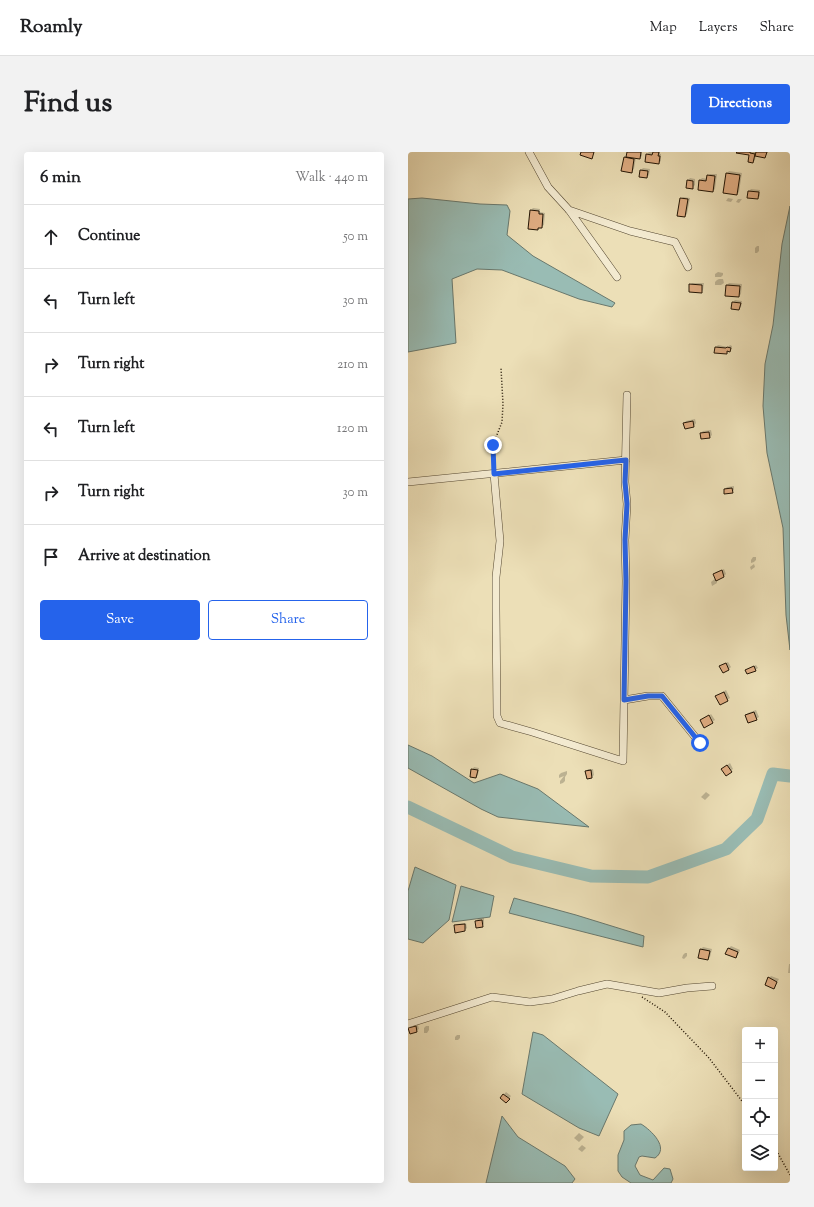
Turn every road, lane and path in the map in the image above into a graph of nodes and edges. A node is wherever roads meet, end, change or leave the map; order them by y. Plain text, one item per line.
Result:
1 (529, 152) edge
2 (569, 210) junction
3 (688, 267) dead end
4 (617, 277) dead end
5 (501, 368) dead end
6 (627, 395) dead end
7 (626, 460) junction
8 (494, 474) junction
9 (408, 482) edge
10 (624, 700) junction
11 (700, 743) dead end
12 (712, 986) dead end
13 (640, 996) dead end
14 (408, 1024) edge
15 (742, 1101) edge
16 (778, 1153) edge
17 (790, 1175) edge

1 - 2 street
2 - 3 street
2 - 4 street
5 - 8 path
6 - 7 street
7 - 8 street
7 - 10 street
8 - 9 street
8 - 10 street
10 - 11 street
12 - 14 street
13 - 15 path
16 - 17 path

